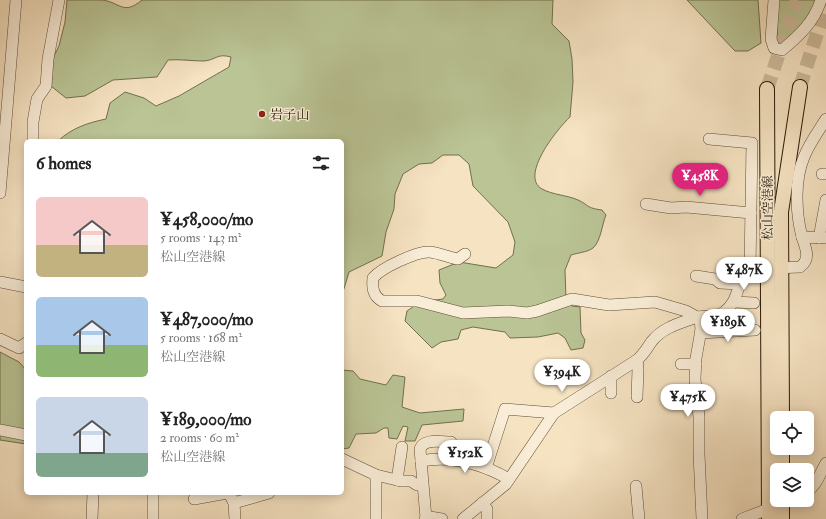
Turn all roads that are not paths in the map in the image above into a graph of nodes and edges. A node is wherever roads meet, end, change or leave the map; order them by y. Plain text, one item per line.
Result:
1 (16, 0) edge
2 (59, 0) edge
3 (774, 0) edge
4 (822, 0) edge
5 (800, 86) tunnel mouth
6 (767, 89) tunnel mouth
7 (4, 98) edge
8 (826, 119) edge
9 (33, 139) edge
10 (709, 139) dead end
11 (0, 193) edge
12 (826, 200) edge
13 (646, 204) dead end
14 (751, 213) junction
15 (802, 237) junction
16 (823, 238) edge
17 (465, 254) dead end
18 (774, 268) junction
19 (750, 269) junction
20 (696, 276) dead end
21 (0, 282) edge
22 (740, 284) junction
23 (24, 287) edge
24 (734, 302) junction
25 (754, 302) dead end
26 (699, 317) junction
27 (755, 330) dead end
28 (700, 333) junction
29 (0, 340) edge
30 (24, 344) edge
31 (637, 360) junction
32 (681, 364) dead end
33 (696, 364) junction
34 (611, 376) junction
35 (611, 393) dead end
36 (637, 397) dead end
37 (782, 411) edge
38 (554, 413) junction
39 (0, 430) edge
40 (24, 435) edge
41 (452, 442) dead end
42 (402, 447) dead end
43 (344, 460) edge
44 (421, 461) junction
45 (778, 463) edge
46 (826, 463) edge
47 (486, 468) junction
48 (376, 475) junction
49 (509, 479) junction
50 (397, 480) junction
51 (814, 484) edge
52 (422, 486) junction
53 (636, 486) dead end
54 (93, 495) edge
55 (153, 495) edge
56 (243, 495) edge
57 (230, 496) edge
58 (194, 499) dead end
59 (482, 503) junction
60 (776, 507) edge
61 (779, 507) edge
62 (426, 518) edge
63 (92, 519) edge
64 (153, 519) edge
65 (235, 519) edge
66 (376, 519) edge
67 (442, 519) edge
68 (464, 519) edge
69 (487, 519) edge
70 (639, 519) edge
71 (702, 519) edge
72 (742, 519) edge
73 (782, 519) edge

1 - 7 street
2 - 9 street
3 - 4 street
5 - 18 main road, 松山空港線
6 - 18 main road, 松山空港線
7 - 11 street
8 - 15 street
10 - 14 street
12 - 16 street
13 - 14 street
14 - 19 street
15 - 16 street
15 - 18 street
17 - 26 street
18 - 19 street
18 - 37 main road, 松山空港線
18 - 45 main road, 松山空港線
19 - 22 street
20 - 22 street
21 - 23 street
22 - 24 street
24 - 25 street
24 - 26 street
26 - 28 street
26 - 31 street
27 - 28 street
28 - 33 street
29 - 30 street
31 - 34 street
31 - 36 street
32 - 33 street
33 - 71 street
34 - 35 street
34 - 38 street
38 - 47 street
38 - 49 street
39 - 40 street
41 - 44 street
42 - 50 street
43 - 48 street
44 - 47 street
44 - 52 street
46 - 51 street
47 - 49 street
48 - 50 street
48 - 66 street
49 - 59 street
50 - 52 street
52 - 62 street
53 - 70 street
54 - 63 street
55 - 64 street
56 - 57 street
57 - 58 street
57 - 65 street
59 - 68 street
59 - 69 street
60 - 72 street
61 - 73 main road, 松山空港線
62 - 67 street

